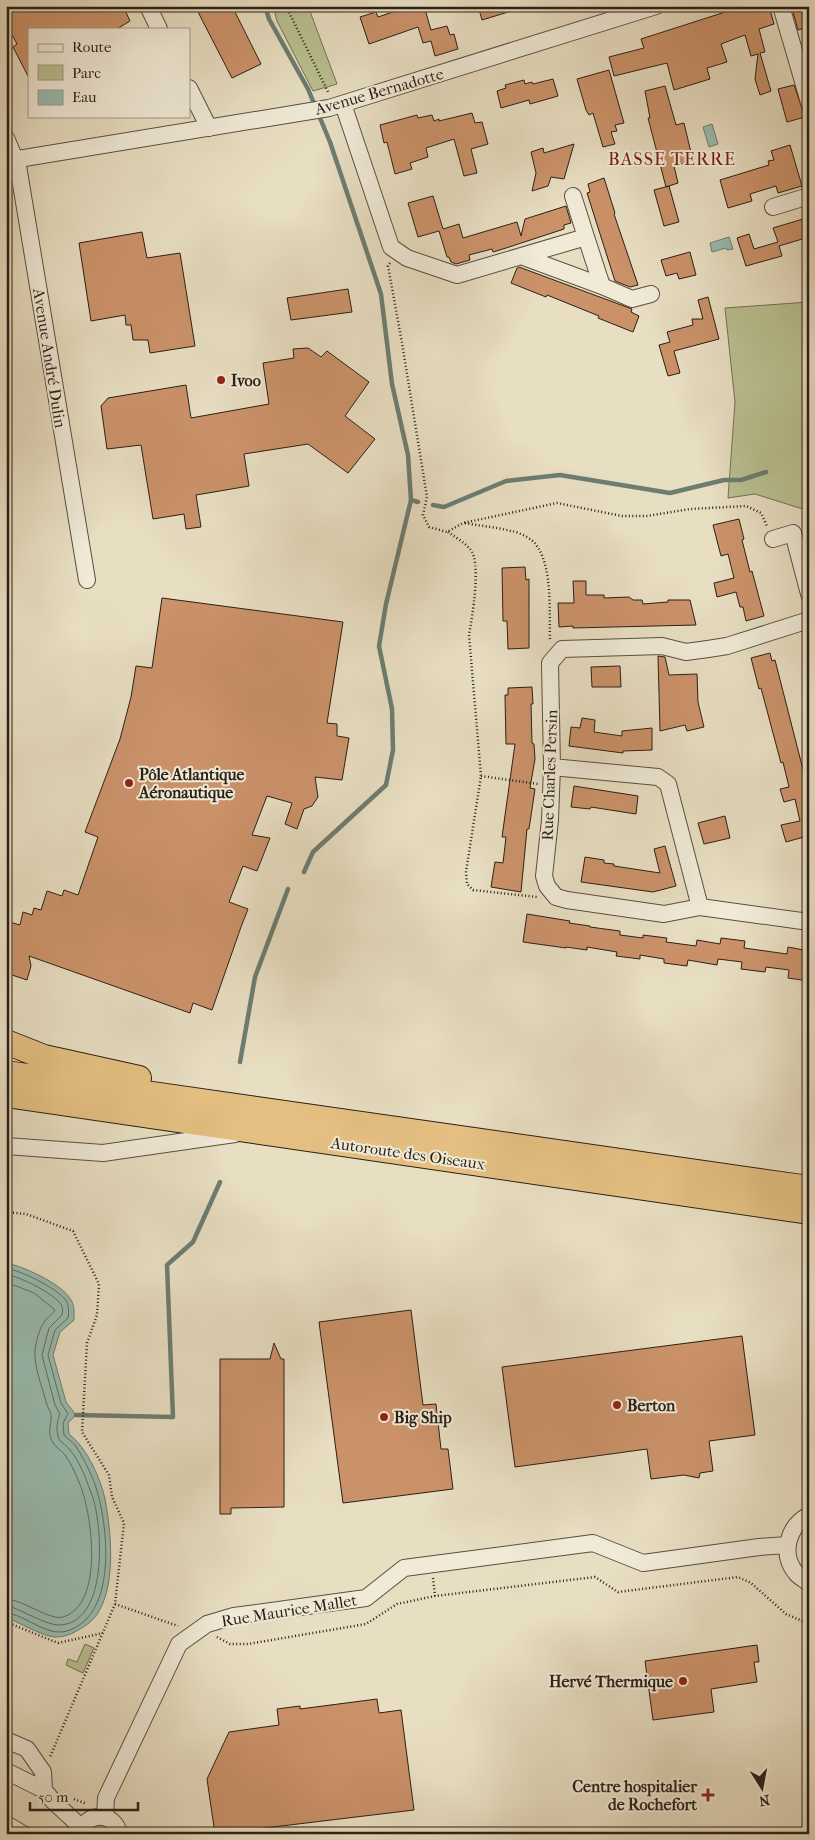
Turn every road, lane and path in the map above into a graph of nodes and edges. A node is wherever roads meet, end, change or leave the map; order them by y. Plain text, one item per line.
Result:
1 (148, 6) edge
2 (286, 6) edge
3 (656, 6) edge
4 (781, 6) edge
5 (159, 28) edge
6 (190, 90) edge
7 (809, 102) edge
8 (336, 106) junction
9 (209, 128) junction
10 (6, 138) edge
11 (11, 160) edge
12 (573, 196) dead end
13 (809, 196) edge
14 (773, 207) dead end
15 (586, 237) junction
16 (398, 252) junction
17 (521, 256) junction
18 (602, 286) junction
19 (651, 294) dead end
20 (463, 523) junction
21 (448, 532) junction
22 (773, 538) joint
23 (87, 580) dead end
24 (809, 594) edge
25 (809, 620) edge
26 (550, 662) junction
27 (552, 767) junction
28 (481, 776) junction
29 (552, 786) junction
30 (552, 892) junction
31 (700, 907) junction
32 (809, 922) edge
33 (6, 1042) edge
34 (6, 1073) edge
35 (6, 1095) edge
36 (351, 1123) junction
37 (253, 1131) junction
38 (6, 1146) edge
39 (809, 1188) edge
40 (6, 1212) edge
41 (809, 1212) edge
42 (809, 1515) edge
43 (787, 1545) junction
44 (809, 1583) edge
45 (115, 1604) junction
46 (6, 1622) edge
47 (809, 1624) edge
48 (195, 1632) junction
49 (104, 1633) junction
50 (6, 1740) edge
51 (6, 1771) edge
52 (43, 1772) junction
53 (44, 1790) junction
54 (105, 1816) junction
55 (6, 1824) edge
56 (81, 1831) edge
57 (23, 1834) edge
58 (119, 1834) edge

1 - 5 street
2 - 8 path
3 - 8 street, Avenue Bernadotte
4 - 7 street
6 - 9 street
8 - 9 street, Avenue Bernadotte
8 - 16 street
9 - 11 street, Avenue Bernadotte
10 - 11 street, Avenue André Dulin
11 - 23 street, Avenue André Dulin
12 - 15 street
13 - 14 street
15 - 17 street
15 - 18 street
16 - 17 street
16 - 21 path
17 - 18 street
18 - 19 street
20 - 21 path
20 - 22 path
20 - 26 path
21 - 28 path
22 - 24 street
25 - 26 street
26 - 27 street, Rue Charles Persin
27 - 29 street, Rue Charles Persin
27 - 31 street
28 - 29 path
28 - 30 path
29 - 30 street, Rue Charles Persin
30 - 31 street
31 - 32 street
33 - 36 highway
34 - 36 highway, Autoroute des Oiseaux
35 - 37 highway, Autoroute des Oiseaux
36 - 39 highway, Autoroute des Oiseaux
37 - 38 street
37 - 41 highway, Autoroute des Oiseaux
40 - 45 path
42 - 43 street
43 - 44 street
43 - 48 street, Rue Maurice Mallet
45 - 48 path
45 - 49 path
46 - 49 path
47 - 48 path
48 - 54 street, Rue Maurice Mallet
49 - 52 path
50 - 52 street
51 - 53 street
52 - 53 street
53 - 56 street
54 - 56 street
54 - 58 street
55 - 57 street

